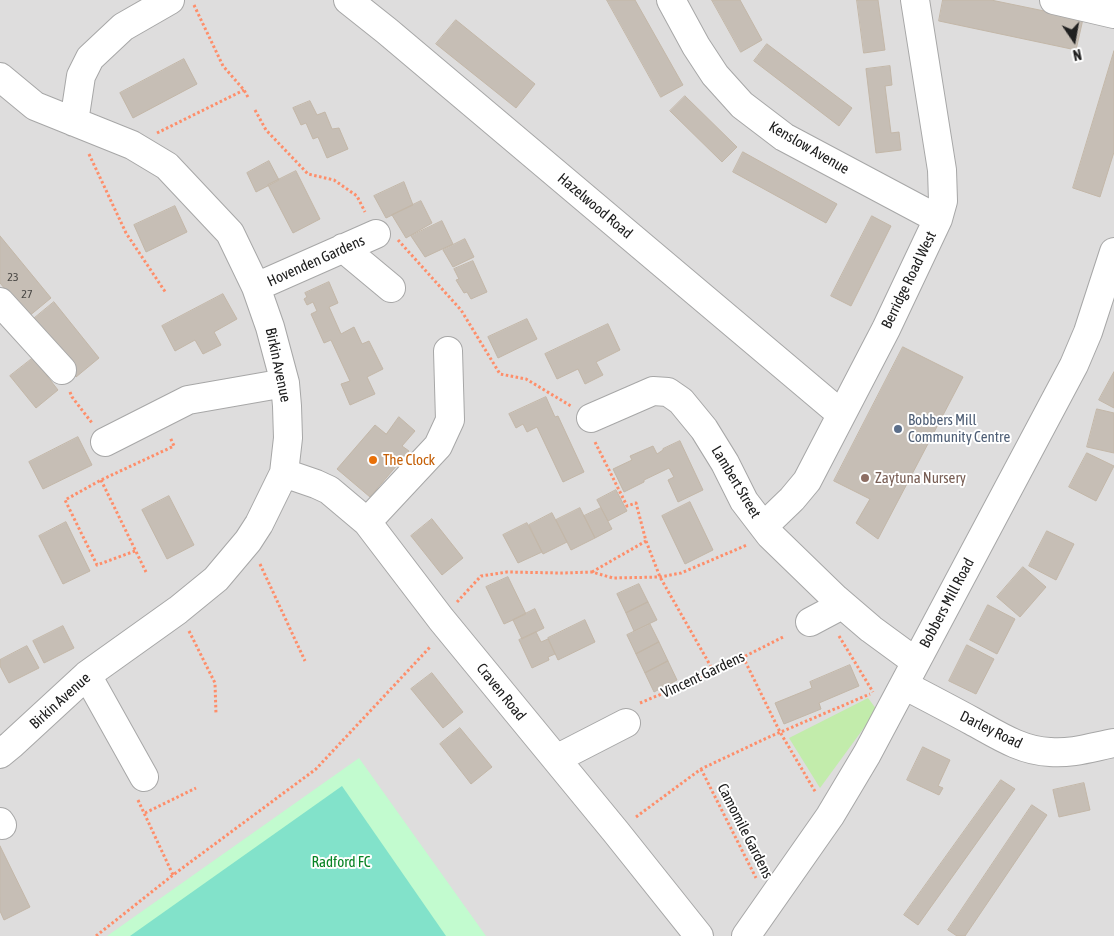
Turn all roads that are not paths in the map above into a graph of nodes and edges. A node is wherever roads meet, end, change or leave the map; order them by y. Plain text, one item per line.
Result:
1 (170, 0) edge
2 (348, 0) edge
3 (671, 0) edge
4 (915, 0) edge
5 (1054, 0) edge
6 (1114, 14) edge
7 (0, 76) edge
8 (74, 122) junction
9 (938, 219) junction
10 (376, 234) road end
11 (343, 248) junction
12 (1114, 252) edge
13 (256, 287) junction
14 (391, 288) dead end
15 (0, 302) edge
16 (448, 350) dead end
17 (62, 370) road end
18 (285, 383) junction
19 (841, 414) junction
20 (585, 421) road end
21 (105, 442) road end
22 (284, 474) junction
23 (367, 522) junction
24 (767, 531) junction
25 (910, 674) junction
26 (87, 675) junction
27 (632, 714) road end
28 (4, 741) edge
29 (1114, 743) edge
30 (556, 759) junction
31 (144, 777) road end
32 (699, 936) edge
33 (746, 936) edge

1 - 8 street
2 - 19 street, Hazelwood Road
3 - 9 street, Kenslow Avenue
4 - 9 street, Berridge Road West
5 - 6 street
7 - 8 street, Birkin Avenue
8 - 13 street, Birkin Avenue
9 - 19 street, Berridge Road West
10 - 11 street, Hovenden Gardens
11 - 13 street, Hovenden Gardens
11 - 14 street
12 - 25 street, Bobbers Mill Road
13 - 18 street, Birkin Avenue
15 - 17 street
16 - 23 street
18 - 21 street
18 - 22 street, Birkin Avenue
19 - 24 street, Berridge Road West
20 - 24 street, Lambert Street
22 - 23 street, Craven Road
22 - 26 street, Birkin Avenue
23 - 30 street, Craven Road
24 - 25 street, Lambert Street
25 - 29 street, Darley Road
25 - 33 street, Bobbers Mill Road
26 - 28 street, Birkin Avenue
26 - 31 street
27 - 30 street
30 - 32 street, Craven Road

